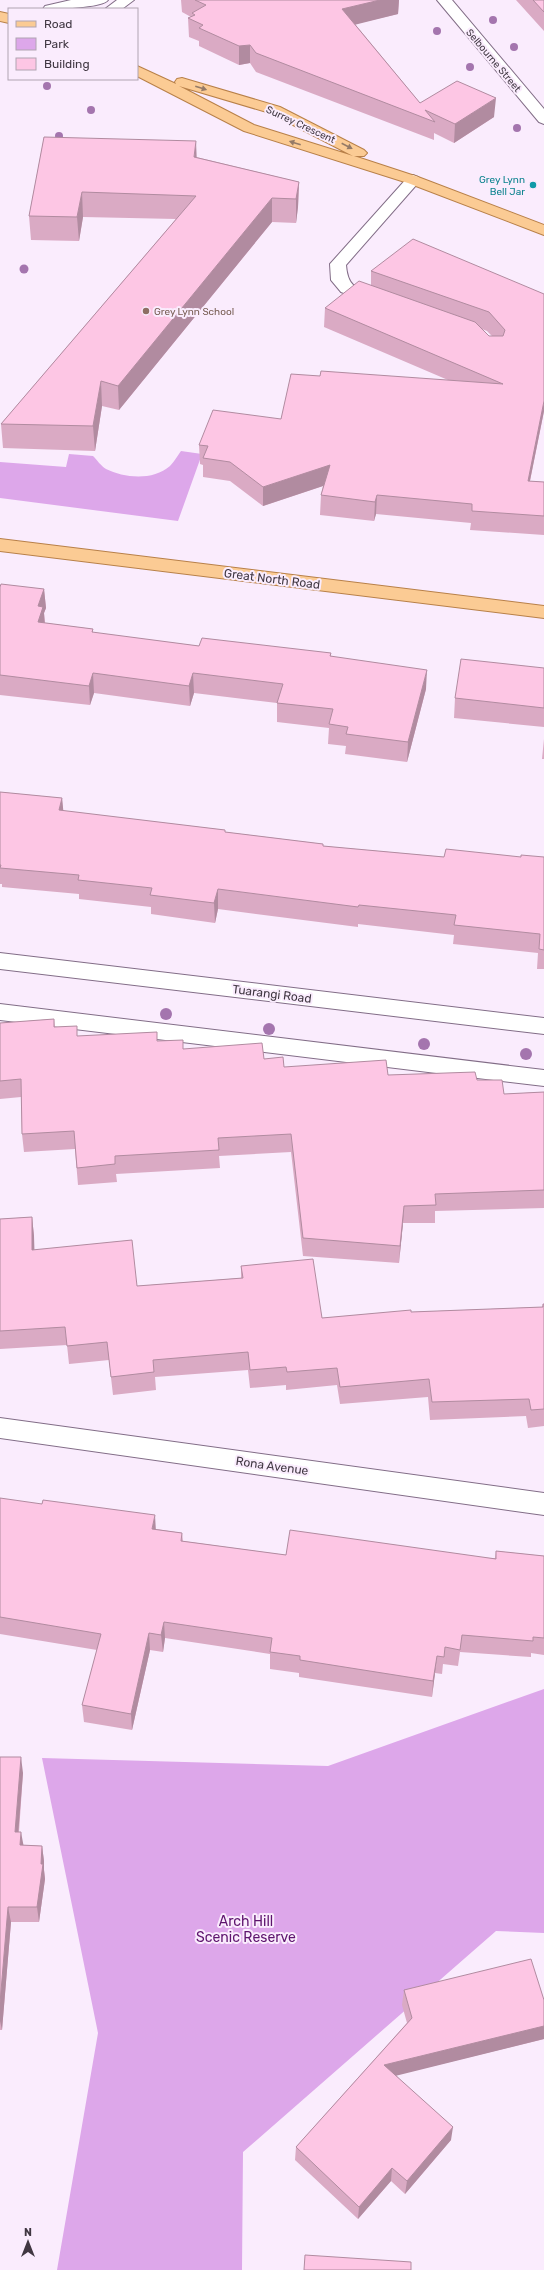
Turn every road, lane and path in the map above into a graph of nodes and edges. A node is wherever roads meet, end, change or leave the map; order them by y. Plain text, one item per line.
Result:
1 (101, 0) edge
2 (127, 0) edge
3 (444, 0) edge
4 (54, 8) edge
5 (114, 8) edge
6 (138, 69) edge
7 (138, 70) edge
8 (544, 119) edge
9 (413, 180) junction
10 (544, 230) edge
11 (392, 305) edge
12 (0, 545) edge
13 (544, 612) edge
14 (0, 961) edge
15 (0, 1012) edge
16 (544, 1026) edge
17 (544, 1078) edge
18 (0, 1428) edge
19 (544, 1504) edge

1 - 4 street
2 - 5 street
3 - 8 street, Selbourne Street
6 -> 9 main road, Surrey Crescent
9 -> 7 main road, Surrey Crescent
9 - 10 main road, Surrey Crescent
9 - 11 street
12 - 13 main road, Great North Road
14 - 16 street, Tuarangi Road
15 - 17 street
18 - 19 street, Rona Avenue

